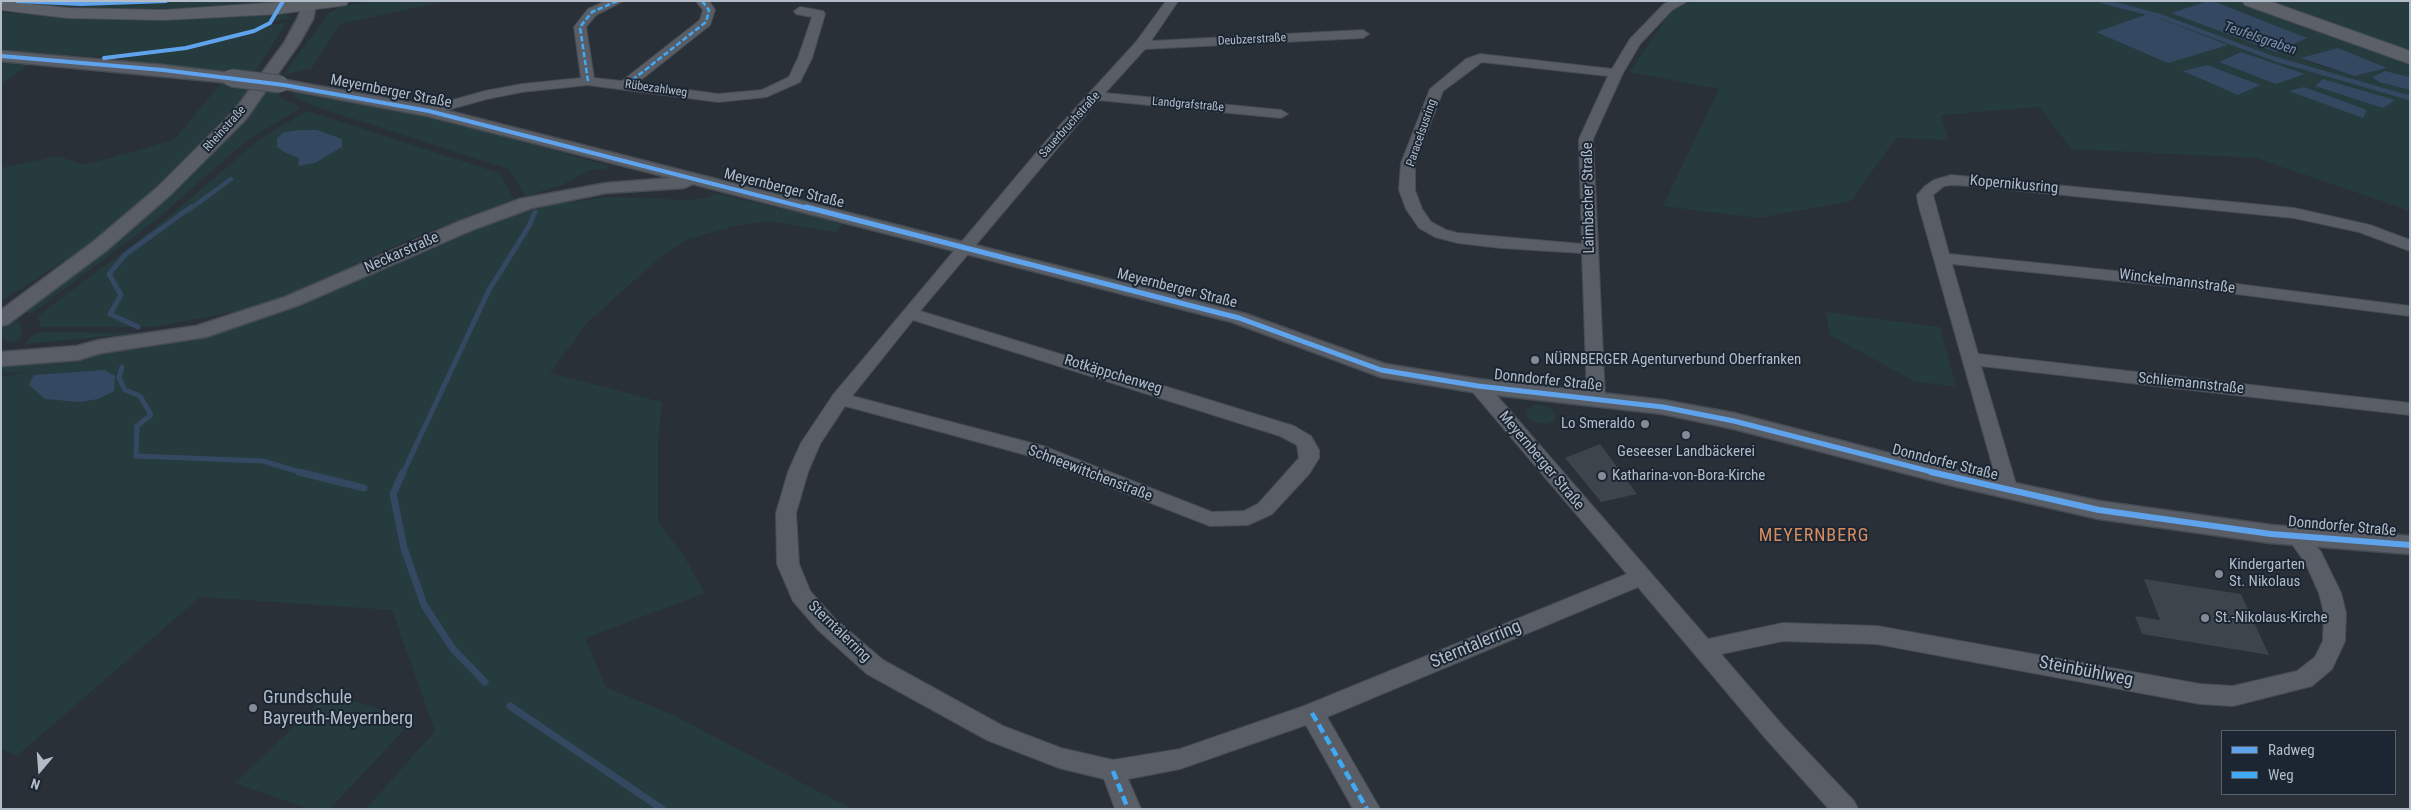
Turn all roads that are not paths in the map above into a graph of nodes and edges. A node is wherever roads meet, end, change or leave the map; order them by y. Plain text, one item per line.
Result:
1 (340, 1) edge
2 (617, 1) edge
3 (702, 1) edge
4 (1172, 1) edge
5 (1682, 1) edge
6 (2251, 1) edge
7 (1, 5) edge
8 (309, 5) junction
9 (800, 11) dead end
10 (1363, 34) dead end
11 (1141, 45) junction
12 (1, 56) edge
13 (2410, 58) edge
14 (1616, 73) junction
15 (588, 81) junction
16 (626, 85) junction
17 (1096, 96) junction
18 (429, 111) junction
19 (1281, 114) dead end
20 (636, 164) junction
21 (711, 183) junction
22 (606, 188) junction
23 (116, 232) junction
24 (2410, 246) edge
25 (965, 248) junction
26 (1589, 249) junction
27 (1943, 258) junction
28 (1, 305) edge
29 (2410, 311) edge
30 (910, 313) junction
31 (1, 320) edge
32 (99, 347) junction
33 (1, 348) edge
34 (1, 359) edge
35 (1971, 359) junction
36 (1478, 386) junction
37 (1596, 398) junction
38 (840, 399) junction
39 (2410, 409) edge
40 (1309, 450) joint
41 (2008, 491) junction
42 (2296, 536) junction
43 (2410, 545) edge
44 (1640, 577) junction
45 (1703, 649) junction
46 (1312, 713) junction
47 (1113, 771) junction
48 (1128, 809) edge
49 (1367, 809) edge
50 (1845, 809) edge

1 - 8 main road
2 - 15 street
3 - 16 street
4 - 11 street, Sauerbruchstraße
5 - 14 street, Laimbacher Straße
6 - 13 main road
7 - 8 main road
8 - 23 street, Rheinstraße
9 - 16 street, Rübezahlweg
10 - 11 street, Deubzerstraße
11 - 17 street, Sauerbruchstraße
12 - 18 street, Meyernberger Straße, bridge
14 - 26 street, Laimbacher Straße
14 - 26 street, Paracelsusring
15 - 16 street, Rübezahlweg
15 - 18 street, Rübezahlweg
17 - 19 street, Landgrafstraße
17 - 25 street, Sauerbruchstraße
18 - 20 street, Meyernberger Straße
20 - 21 street, Meyernberger Straße
20 - 22 street
21 - 22 street, Neckarstraße
21 - 25 street, Meyernberger Straße
22 - 32 street, Neckarstraße
23 - 28 street, Rheinstraße
23 - 31 street, Rheinstraße
24 - 27 street, Kopernikusring
25 - 30 street, Sterntalerring
25 - 36 street, Meyernberger Straße
26 - 37 street, Laimbacher Straße
27 - 29 street, Winckelmannstraße
27 - 35 street, Kopernikusring
30 - 38 street, Sterntalerring
30 - 40 street, Rotkäppchenweg
32 - 33 street, Neckarstraße
32 - 34 street, Neckarstraße
35 - 39 street, Schliemannstraße
35 - 41 street, Kopernikusring
36 - 37 street, Donndorfer Straße
36 - 44 street, Meyernberger Straße
37 - 41 street, Donndorfer Straße
38 - 40 street, Schneewittchenstraße
38 - 47 street, Sterntalerring
41 - 42 street, Donndorfer Straße
42 - 43 street, Donndorfer Straße
42 - 45 street, Steinbühlweg
44 - 45 street, Meyernberger Straße
44 - 46 street, Sterntalerring
45 - 50 street, Meyernberger Straße
46 - 47 street, Sterntalerring
46 - 49 street
47 - 48 street

